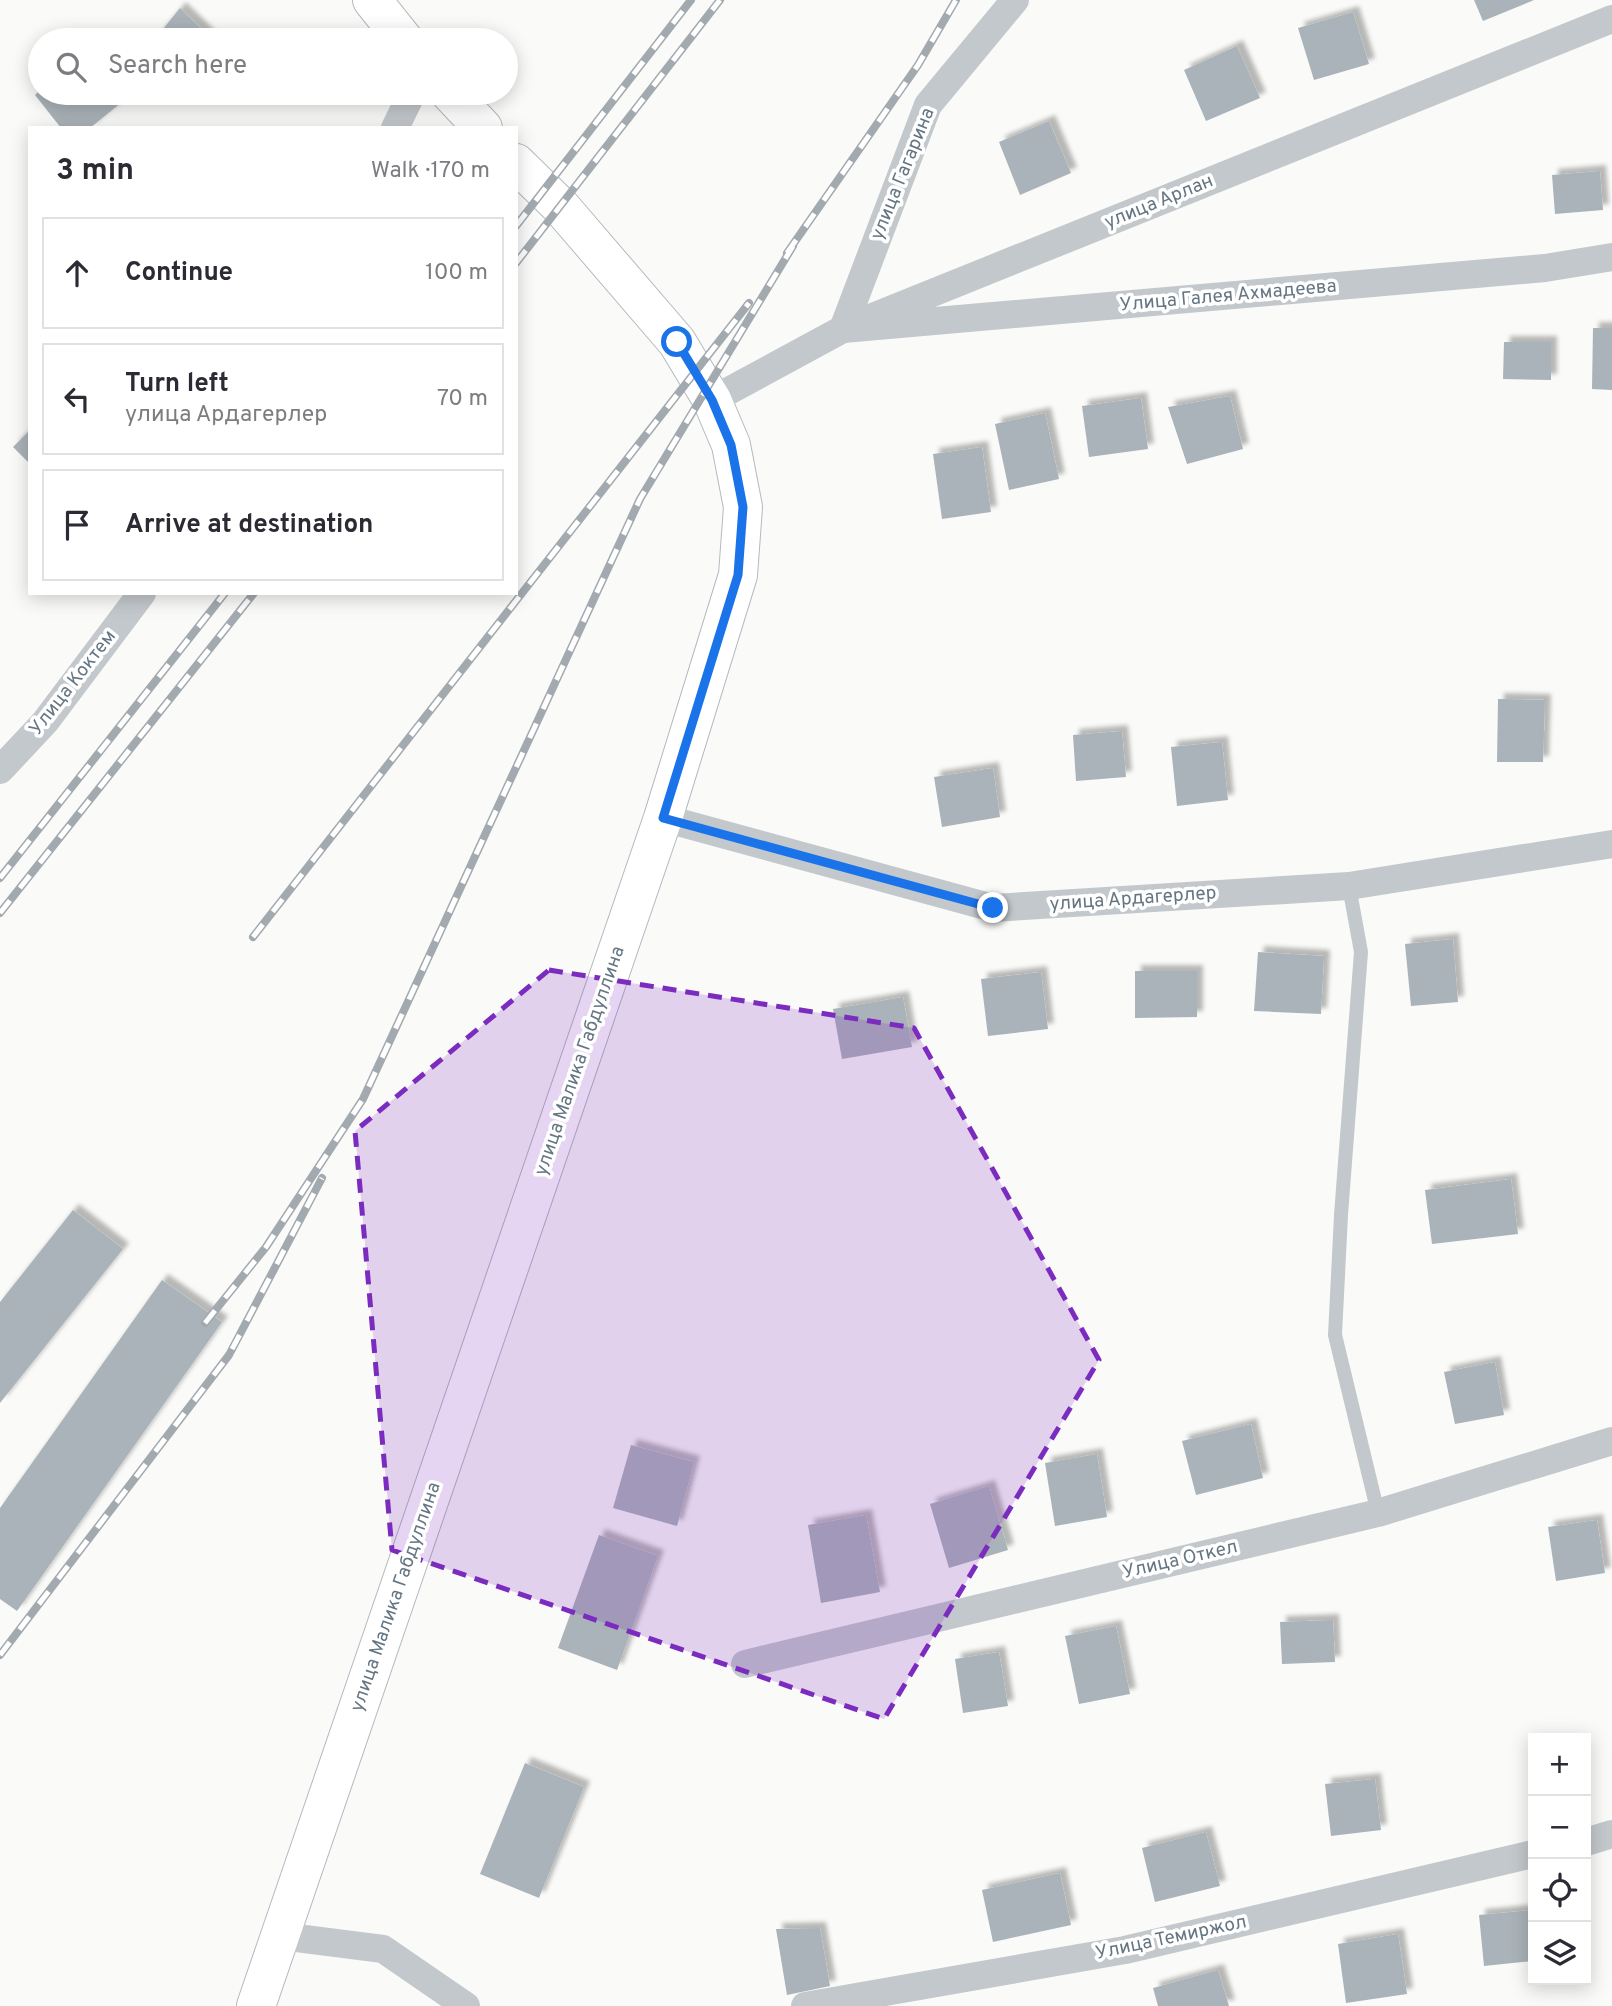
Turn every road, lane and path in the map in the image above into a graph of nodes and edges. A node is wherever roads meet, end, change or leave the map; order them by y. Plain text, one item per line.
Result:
1 (372, 0) edge
2 (1015, 0) edge
3 (1612, 19) edge
4 (394, 28) edge
5 (407, 105) edge
6 (461, 105) edge
7 (397, 126) edge
8 (481, 126) edge
9 (518, 165) edge
10 (1612, 257) edge
11 (843, 329) junction
12 (712, 400) junction
13 (141, 595) edge
14 (0, 770) edge
15 (663, 818) junction
16 (1612, 844) edge
17 (1349, 886) junction
18 (1612, 1441) edge
19 (1378, 1513) junction
20 (744, 1664) dead end
21 (1612, 1834) edge
22 (1591, 1840) edge
23 (1528, 1855) edge
24 (281, 1936) junction
25 (256, 2006) edge
26 (466, 2006) edge
27 (805, 2006) edge

1 - 4 main road
2 - 11 street, улица Гагарина
3 - 11 street, улица Арлан
5 - 7 street
6 - 8 main road
9 - 12 main road, улица Малика Габдуллина
10 - 11 street, Улица Галея Ахмадеева
11 - 12 street, улица Арлан
12 - 15 main road, улица Малика Габдуллина
13 - 14 street, Улица Коктем
15 - 17 street, улица Ардагерлер
15 - 24 main road, улица Малика Габдуллина
16 - 17 street, улица Ардагерлер
17 - 19 lane
18 - 19 street, Улица Откел
19 - 20 street, Улица Откел
21 - 22 street
23 - 27 street, Улица Темиржол
24 - 25 main road, улица Малика Габдуллина
24 - 26 street

